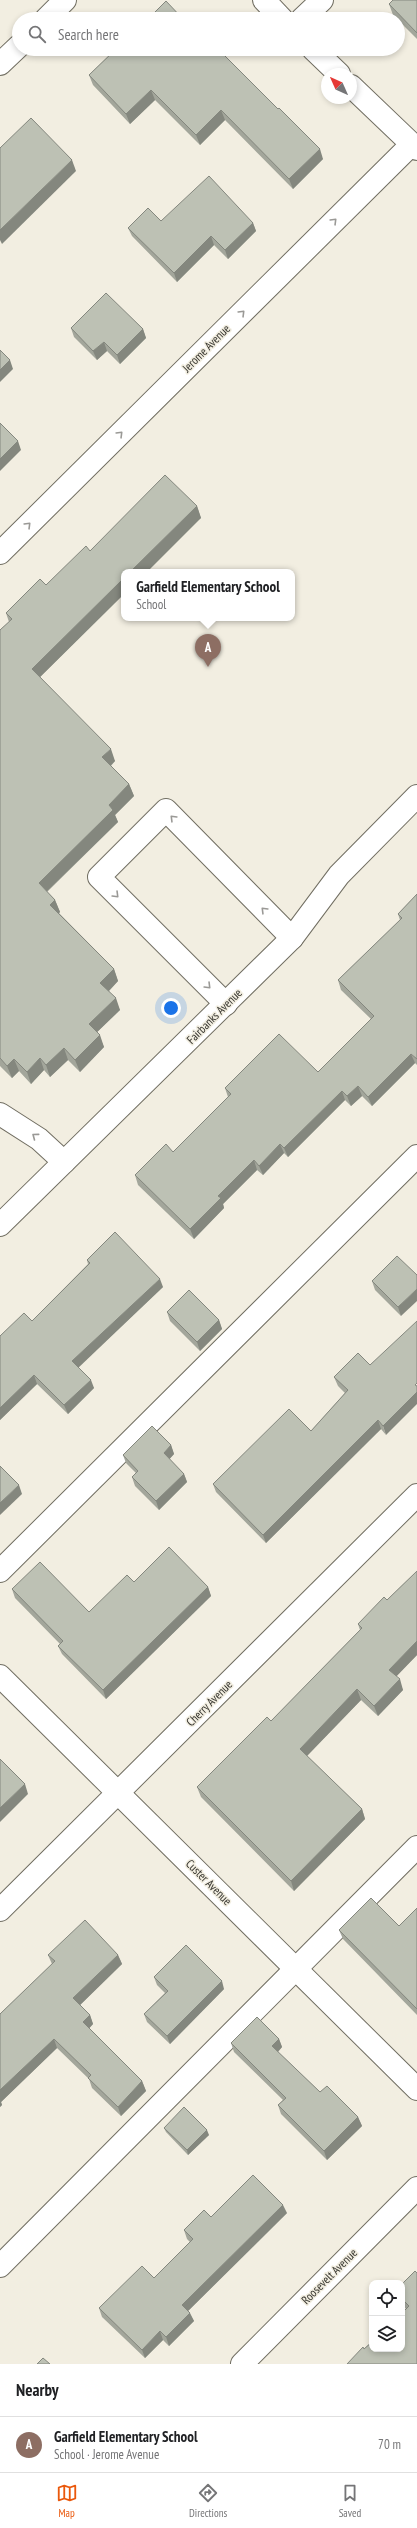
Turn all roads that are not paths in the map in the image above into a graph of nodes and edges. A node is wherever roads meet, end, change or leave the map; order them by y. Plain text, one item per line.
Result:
1 (65, 0) edge
2 (264, 0) edge
3 (322, 0) edge
4 (53, 12) edge
5 (275, 12) edge
6 (309, 12) edge
7 (12, 53) edge
8 (320, 56) edge
9 (0, 64) edge
10 (333, 68) edge
11 (357, 92) edge
12 (414, 147) edge
13 (0, 553) edge
14 (417, 796) edge
15 (292, 938) junction
16 (226, 1004) junction
17 (0, 1114) edge
18 (417, 1156) edge
19 (64, 1162) junction
20 (0, 1225) edge
21 (417, 1495) edge
22 (0, 1571) edge
23 (0, 1676) edge
24 (118, 1792) junction
25 (417, 1847) edge
26 (0, 1910) edge
27 (296, 1969) junction
28 (417, 2089) edge
29 (417, 2188) edge
30 (0, 2266) edge
31 (242, 2364) edge

1 - 4 street
2 - 5 street
3 - 6 street
7 - 9 street
8 - 10 street
11 - 12 street
13 -> 12 street, Jerome Avenue
14 - 15 street, Fairbanks Avenue
15 - 16 street, Fairbanks Avenue
15 -> 16 street
16 - 19 street, Fairbanks Avenue
19 -> 17 street
18 - 22 street
19 - 20 street, Fairbanks Avenue
21 - 24 street, Cherry Avenue
23 - 24 street, Custer Avenue
24 - 26 street, Cherry Avenue
24 - 27 street, Custer Avenue
25 - 27 street
27 - 28 street, Custer Avenue
27 - 30 street
29 - 31 street, Roosevelt Avenue

